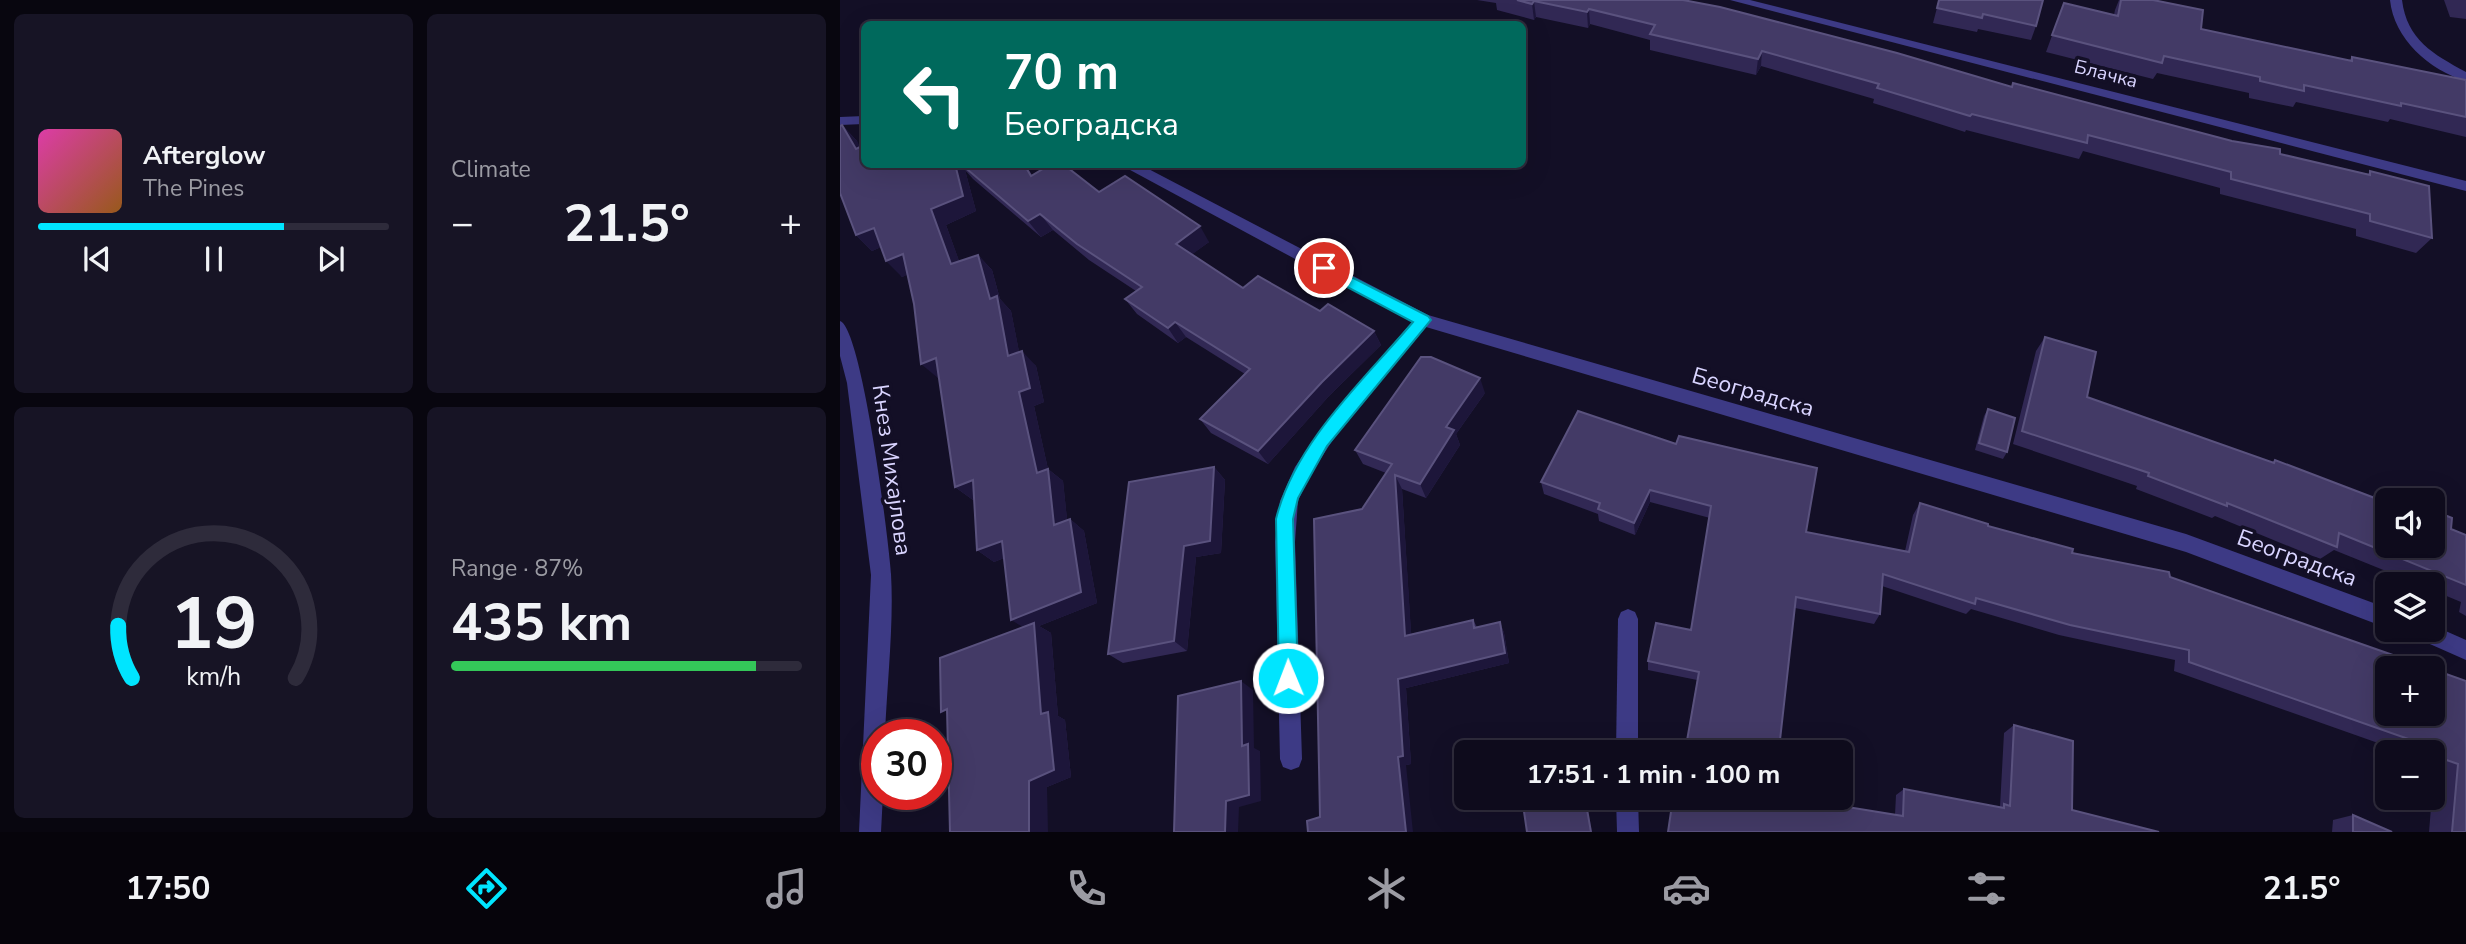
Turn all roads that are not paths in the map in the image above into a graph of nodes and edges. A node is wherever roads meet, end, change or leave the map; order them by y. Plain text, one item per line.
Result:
1 (1736, 0) edge
2 (2396, 0) edge
3 (2466, 77) edge
4 (861, 120) edge
5 (840, 121) edge
6 (1134, 168) edge
7 (2466, 186) edge
8 (1423, 320) junction
9 (840, 327) edge
10 (2375, 614) edge
11 (1628, 619) dead end
12 (2445, 641) edge
13 (2466, 650) edge
14 (1627, 740) edge
15 (1291, 759) dead end
16 (1627, 810) edge
17 (870, 832) edge
18 (1628, 832) edge

1 - 7 street, Блачка
2 - 3 street
4 - 5 street
6 - 8 street, Београдска
8 - 10 street, Београдска
8 - 15 street
9 - 17 street, Кнез Михајлова
11 - 14 street
12 - 13 street
16 - 18 street

